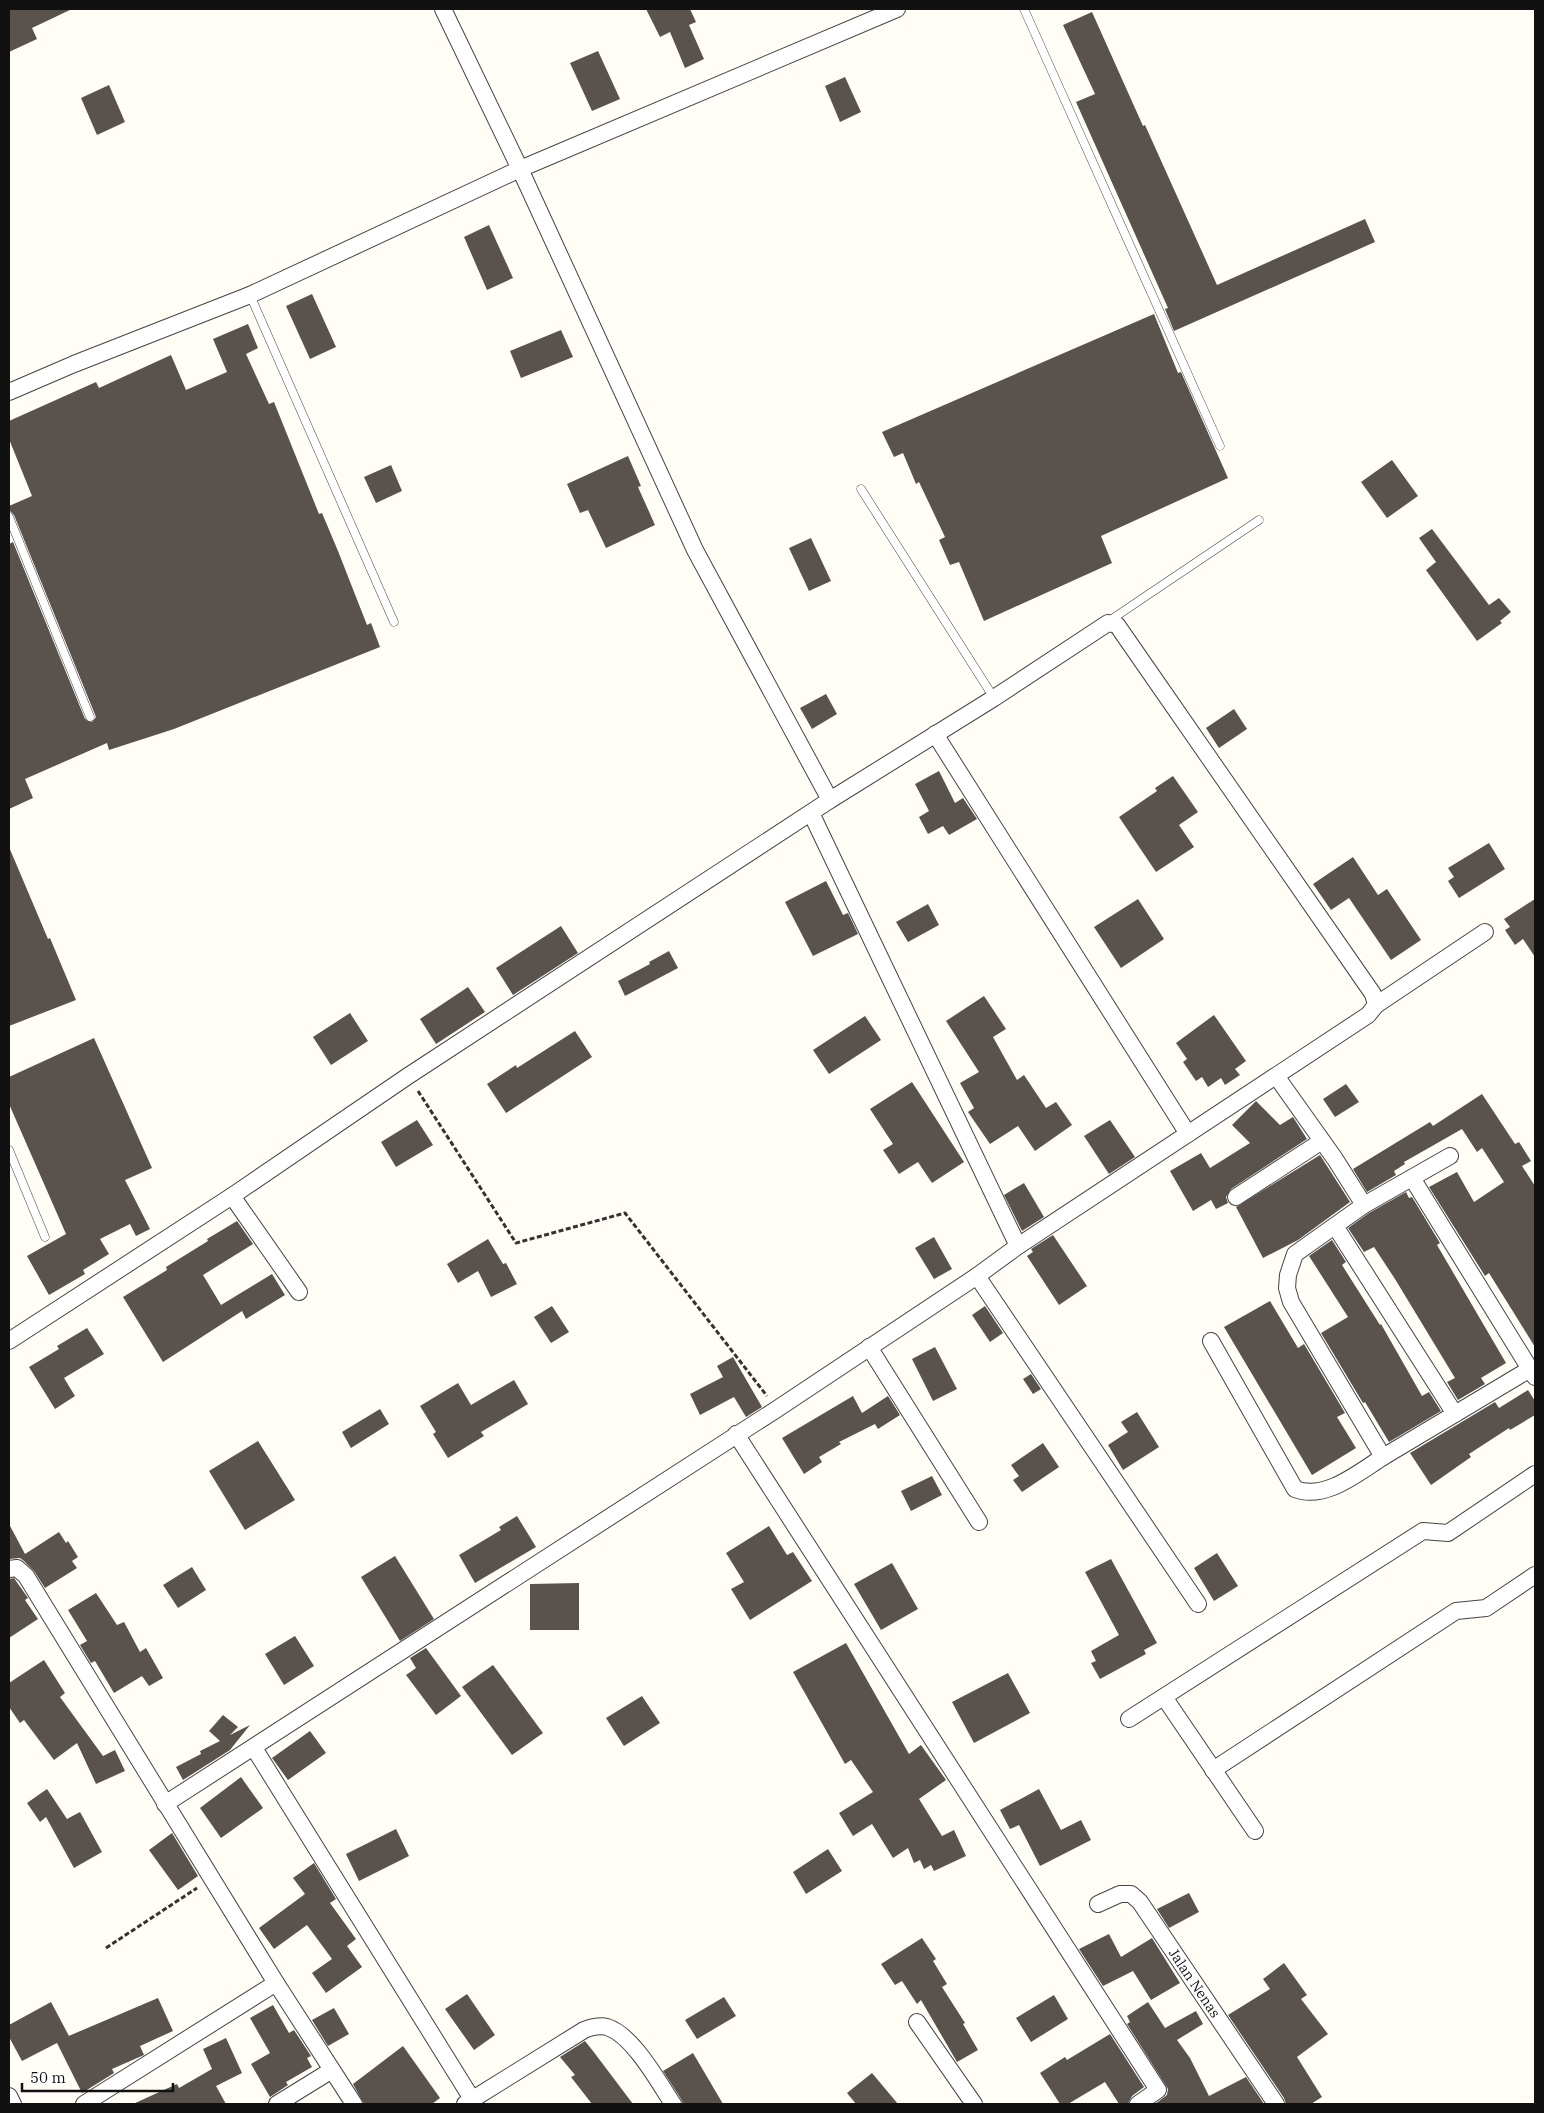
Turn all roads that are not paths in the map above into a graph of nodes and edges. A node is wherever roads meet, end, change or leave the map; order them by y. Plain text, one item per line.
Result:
1 (443, 9) edge
2 (897, 9) edge
3 (1024, 9) edge
4 (520, 169) junction
5 (250, 295) junction
6 (9, 392) edge
7 (1220, 446) dead end
8 (861, 489) dead end
9 (9, 517) edge
10 (1259, 520) dead end
11 (394, 622) dead end
12 (1108, 623) junction
13 (994, 698) junction
14 (90, 717) dead end
15 (936, 734) junction
16 (830, 800) junction
17 (811, 813) junction
18 (1486, 932) dead end
19 (1376, 1005) junction
20 (1276, 1076) junction
21 (1188, 1134) junction
22 (1322, 1141) junction
23 (9, 1150) edge
24 (1450, 1156) dead end
25 (1412, 1178) junction
26 (232, 1196) junction
27 (1236, 1197) dead end
28 (1364, 1205) junction
29 (1335, 1226) junction
30 (45, 1237) dead end
31 (1018, 1246) junction
32 (977, 1276) junction
33 (299, 1292) dead end
34 (9, 1341) edge
35 (1211, 1341) dead end
36 (869, 1347) junction
37 (1533, 1373) edge
38 (1455, 1414) junction
39 (736, 1434) junction
40 (1383, 1458) junction
41 (1535, 1474) edge
42 (979, 1522) dead end
43 (9, 1569) edge
44 (1535, 1574) edge
45 (1198, 1604) dead end
46 (1164, 1697) junction
47 (1128, 1719) dead end
48 (254, 1748) junction
49 (1213, 1770) junction
50 (166, 1804) junction
51 (1255, 1831) dead end
52 (1098, 1904) dead end
53 (276, 1983) junction
54 (917, 2022) dead end
55 (332, 2070) junction
56 (9, 2096) edge
57 (468, 2102) edge
58 (13, 2104) edge
59 (84, 2104) edge
60 (277, 2104) edge
61 (354, 2104) edge
62 (674, 2104) edge
63 (974, 2104) edge
64 (1138, 2104) edge
65 (1276, 2104) edge

1 - 4 street
2 - 4 street
3 - 7 lane
4 - 5 street
4 - 16 street
5 - 6 street
5 - 11 lane
8 - 13 lane
9 - 14 lane
10 - 12 lane
12 - 13 street
12 - 19 street
13 - 15 street
15 - 16 street
15 - 21 street
16 - 17 street
17 - 26 street
17 - 31 street
18 - 19 street
19 - 20 street
20 - 21 street
20 - 22 street
21 - 31 street
22 - 27 street
22 - 28 street
23 - 30 lane
24 - 25 street
25 - 28 street
25 - 37 street
26 - 33 street
26 - 34 street
28 - 29 street
29 - 38 street
29 - 40 street
31 - 32 street
32 - 36 street
32 - 45 street
35 - 40 street
36 - 39 street
36 - 42 street
37 - 38 street
38 - 40 street
39 - 48 street
39 - 64 street
41 - 46 street
43 - 50 street
44 - 49 street
46 - 47 street
46 - 49 street
48 - 50 street
48 - 57 street
49 - 51 street
50 - 53 street
52 - 65 street, Jalan Nenas
53 - 55 street
53 - 59 street
54 - 63 street
55 - 60 street
55 - 61 street
56 - 58 street
57 - 62 street

